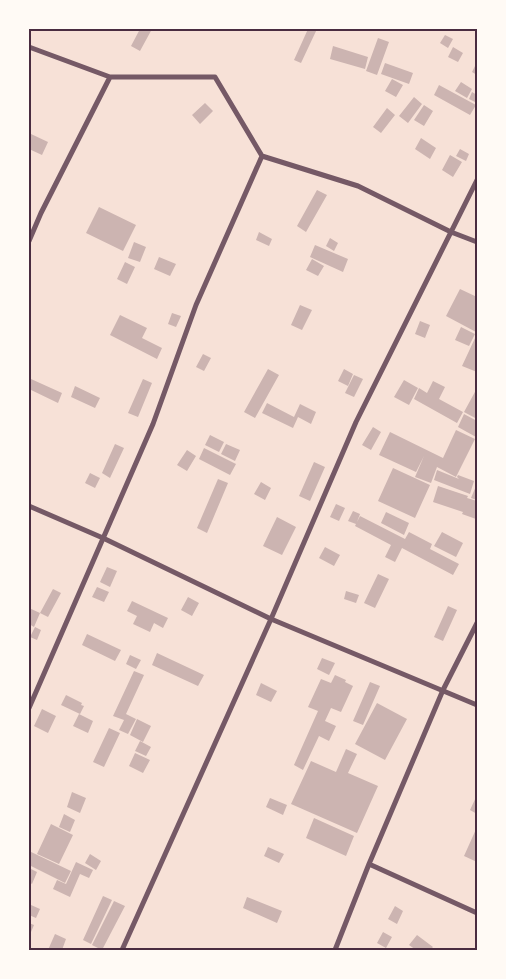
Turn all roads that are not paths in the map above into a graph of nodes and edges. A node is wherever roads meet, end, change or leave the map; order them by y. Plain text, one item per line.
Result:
1 (29, 46) edge
2 (110, 77) junction
3 (262, 156) junction
4 (477, 180) edge
5 (451, 232) junction
6 (29, 241) edge
7 (477, 242) edge
8 (29, 506) edge
9 (103, 538) junction
10 (271, 619) junction
11 (477, 623) edge
12 (443, 690) junction
13 (477, 705) edge
14 (29, 708) edge
15 (369, 864) junction
16 (477, 913) edge
17 (122, 950) edge
18 (335, 950) edge

1 - 2 street
2 - 3 street
2 - 6 street
3 - 5 street
3 - 9 street
4 - 5 street
5 - 7 street
5 - 10 street
8 - 9 street
9 - 10 street
9 - 14 street
10 - 12 street
10 - 17 street
11 - 12 street
12 - 13 street
12 - 15 street
15 - 16 street
15 - 18 street

